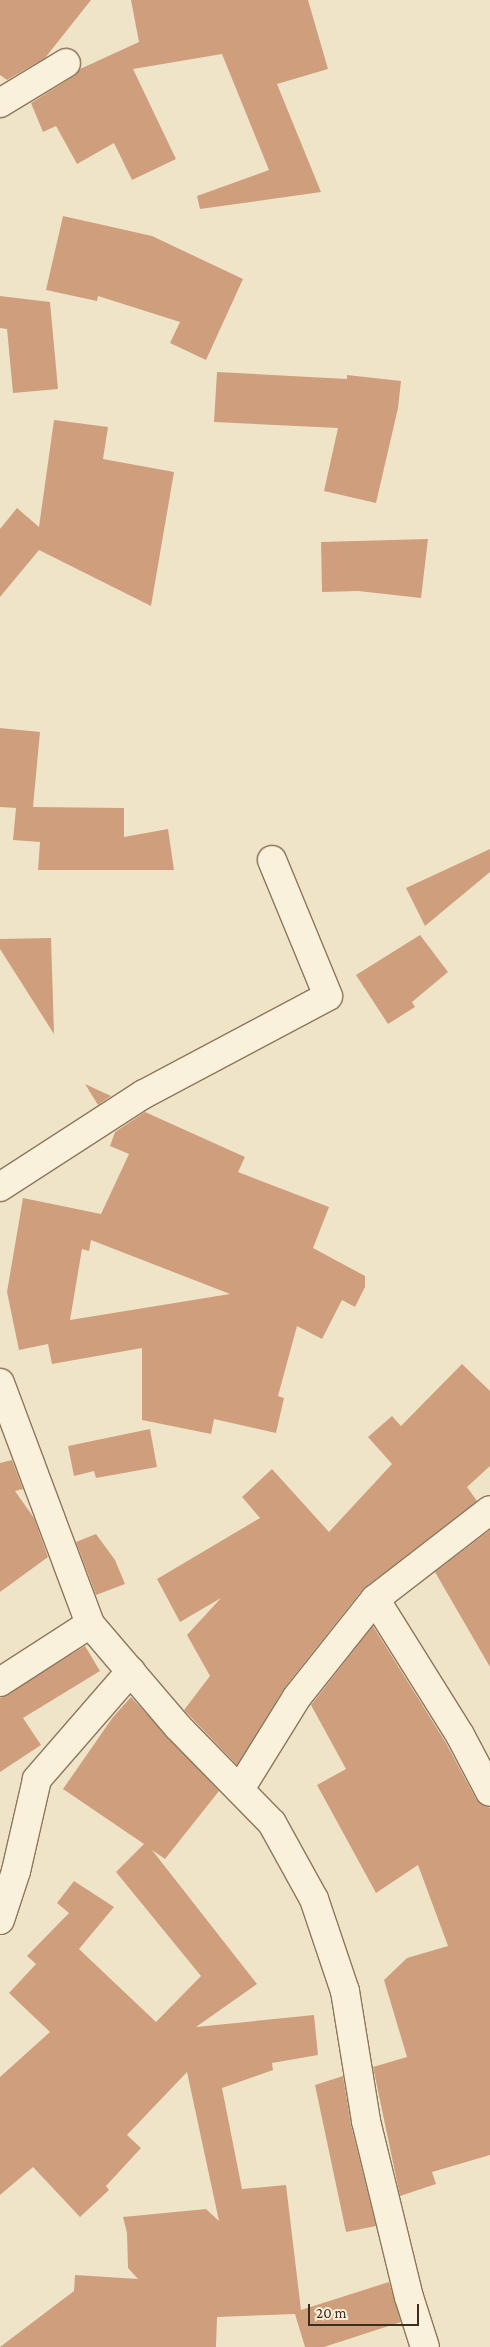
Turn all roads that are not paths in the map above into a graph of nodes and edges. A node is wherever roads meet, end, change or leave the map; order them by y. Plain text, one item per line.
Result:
1 (66, 63) dead end
2 (0, 104) edge
3 (272, 860) dead end
4 (0, 1187) edge
5 (0, 1383) edge
6 (490, 1510) edge
7 (375, 1599) junction
8 (90, 1624) junction
9 (131, 1672) junction
10 (0, 1682) edge
11 (240, 1789) junction
12 (490, 1792) edge
13 (0, 1920) edge
14 (425, 2347) edge

1 - 2 street
3 - 4 street
5 - 8 street
6 - 7 street
7 - 11 street
7 - 12 street
8 - 9 street
8 - 10 street
9 - 11 street
9 - 13 street
11 - 14 street

